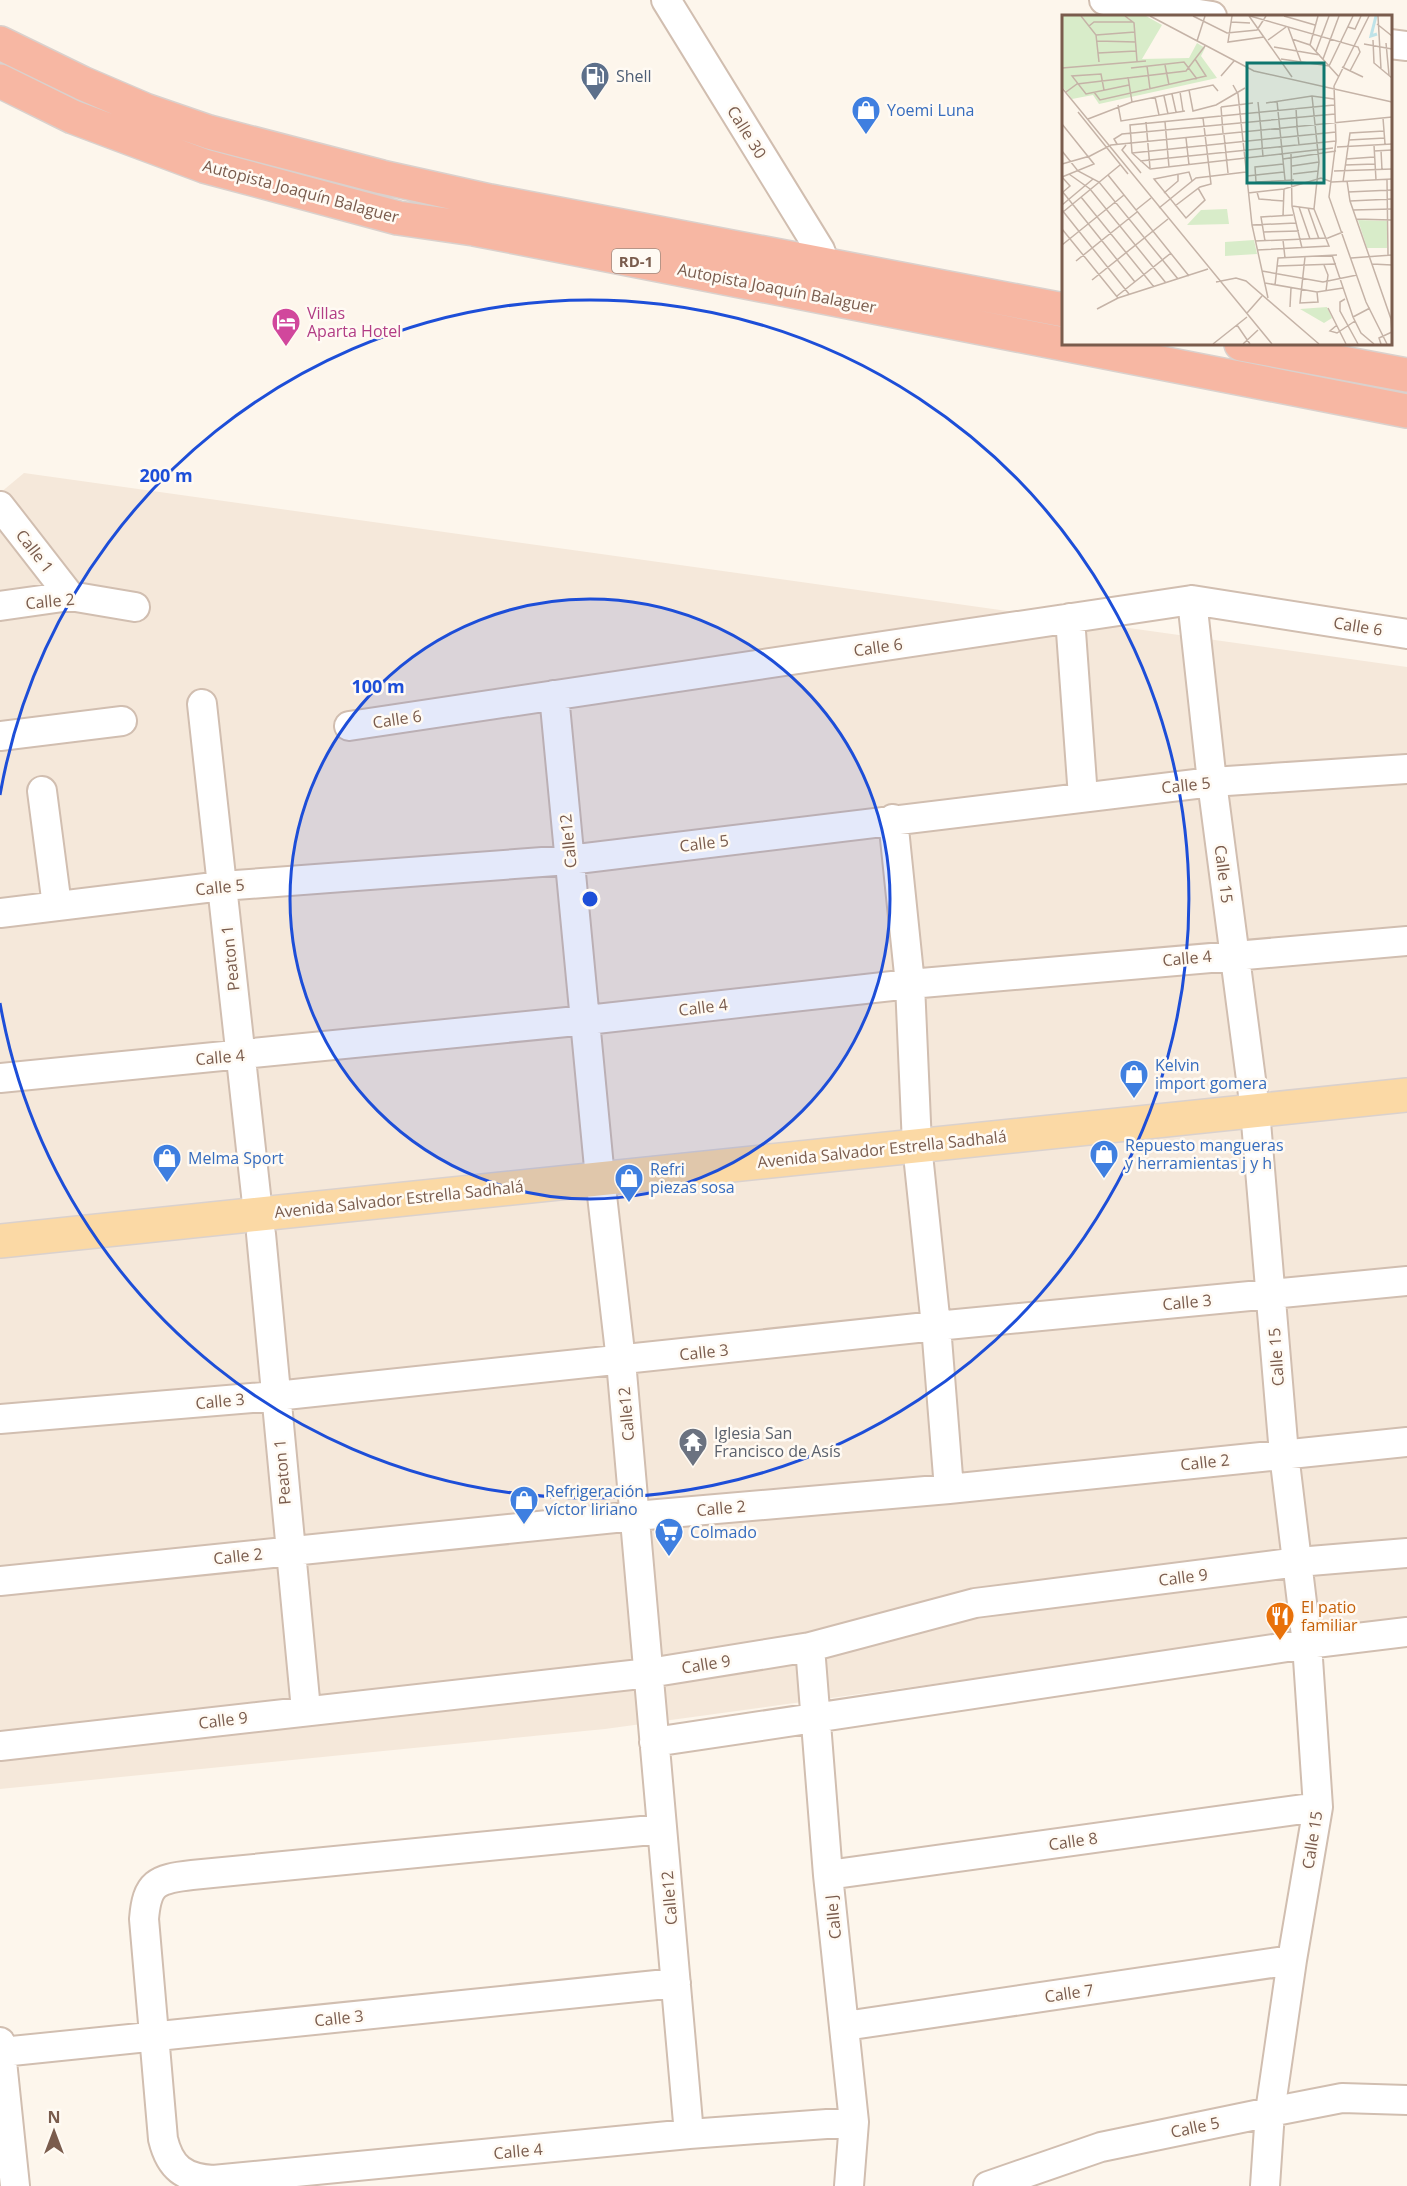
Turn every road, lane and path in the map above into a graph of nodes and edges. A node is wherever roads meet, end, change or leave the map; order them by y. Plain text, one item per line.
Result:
1 (666, 0) edge
2 (1104, 0) edge
3 (1205, 15) edge
4 (0, 44) edge
5 (1392, 44) edge
6 (1407, 46) edge
7 (0, 81) edge
8 (826, 266) junction
9 (1062, 310) edge
10 (1062, 344) edge
11 (1067, 345) edge
12 (1247, 345) edge
13 (1397, 372) edge
14 (1287, 388) junction
15 (1407, 411) edge
16 (1407, 422) edge
17 (0, 506) edge
18 (70, 596) junction
19 (1192, 600) junction
20 (0, 606) edge
21 (135, 608) dead end
22 (1070, 618) junction
23 (1407, 634) edge
24 (554, 695) junction
25 (202, 704) dead end
26 (122, 721) dead end
27 (349, 726) dead end
28 (0, 736) edge
29 (1407, 769) edge
30 (1212, 782) junction
31 (42, 791) dead end
32 (1083, 797) junction
33 (893, 819) junction
34 (569, 860) junction
35 (222, 886) junction
36 (57, 906) junction
37 (0, 913) edge
38 (1407, 941) edge
39 (1234, 954) junction
40 (910, 984) junction
41 (587, 1020) junction
42 (240, 1054) junction
43 (0, 1078) edge
44 (1407, 1095) edge
45 (1407, 1118) edge
46 (1256, 1120) junction
47 (918, 1155) junction
48 (602, 1188) junction
49 (259, 1224) junction
50 (0, 1241) edge
51 (0, 1262) edge
52 (1407, 1281) edge
53 (1271, 1294) junction
54 (936, 1326) junction
55 (621, 1361) junction
56 (276, 1396) junction
57 (0, 1419) edge
58 (1407, 1442) edge
59 (1284, 1454) junction
60 (950, 1489) junction
61 (635, 1516) junction
62 (289, 1550) junction
63 (1407, 1553) edge
64 (1298, 1562) junction
65 (0, 1581) edge
66 (1407, 1632) edge
67 (1307, 1644) junction
68 (810, 1647) junction
69 (649, 1673) junction
70 (306, 1710) junction
71 (814, 1719) junction
72 (654, 1742) junction
73 (0, 1746) edge
74 (1318, 1808) junction
75 (662, 1829) junction
76 (828, 1875) junction
77 (1292, 1960) junction
78 (676, 1983) junction
79 (845, 2026) junction
80 (154, 2037) junction
81 (1, 2047) edge
82 (1407, 2100) edge
83 (1270, 2112) junction
84 (854, 2122) junction
85 (689, 2134) junction
86 (15, 2186) edge
87 (849, 2186) edge
88 (988, 2186) edge
89 (1264, 2186) edge

1 - 8 street, Calle 30
2 - 3 street
4 - 8 highway, Autopista Joaquín Balaguer / RD-1
5 - 6 street
7 - 10 highway, Autopista Joaquín Balaguer / RD-1
8 - 9 highway, Autopista Joaquín Balaguer / RD-1
11 - 14 highway, Autopista Joaquín Balaguer / RD-1
12 - 13 highway
14 - 15 highway
14 - 16 highway
17 - 18 street, Calle 1
18 - 20 street, Calle 2
18 - 21 street, Calle 2
19 - 22 street, Calle 6
19 - 23 street, Calle 6
19 - 30 street, Calle 15
22 - 24 street, Calle 6
22 - 32 street
24 - 27 street, Calle 6
24 - 34 street, Calle12
25 - 35 street, Peaton 1
26 - 28 street
29 - 30 street, Calle 5
30 - 32 street, Calle 5
30 - 39 street, Calle 15
31 - 36 street
32 - 33 street, Calle 5
33 - 34 street, Calle 5
33 - 40 street
34 - 35 street, Calle 5
34 - 41 street, Calle12
35 - 36 street, Calle 5
35 - 42 street, Peaton 1
36 - 37 street, Calle 5
38 - 39 street, Calle 4
39 - 40 street, Calle 4
39 - 46 street, Calle 15
40 - 41 street, Calle 4
40 - 47 street
41 - 42 street, Calle 4
41 - 48 street, Calle12
42 - 43 street, Calle 4
42 - 49 street, Peaton 1
44 - 46 main road, Avenida Salvador Estrella Sadhalá
45 - 46 main road, Avenida Salvador Estrella Sadhalá
46 - 47 main road, Avenida Salvador Estrella Sadhalá
46 - 53 street, Calle 15
47 - 48 main road, Avenida Salvador Estrella Sadhalá
47 - 54 street
48 - 49 main road, Avenida Salvador Estrella Sadhalá
48 - 55 street, Calle12
49 - 50 main road, Avenida Salvador Estrella Sadhalá
49 - 51 main road, Avenida Salvador Estrella Sadhalá
49 - 56 street, Peaton 1
52 - 53 street, Calle 3
53 - 54 street, Calle 3
53 - 59 street, Calle 15
54 - 55 street, Calle 3
54 - 60 street
55 - 56 street, Calle 3
55 - 61 street, Calle12
56 - 57 street, Calle 3
56 - 62 street, Peaton 1
58 - 59 street, Calle 2
59 - 60 street, Calle 2
59 - 64 street, Calle 15
60 - 61 street, Calle 2
61 - 62 street, Calle 2
61 - 69 street, Calle12
62 - 65 street, Calle 2
62 - 70 street, Peaton 1
63 - 64 street, Calle 9
64 - 67 street, Calle 15
64 - 68 street, Calle 9
66 - 67 street
67 - 71 street
67 - 74 street, Calle 15
68 - 69 street, Calle 9
68 - 71 street, Calle J
69 - 70 street, Calle 9
69 - 72 street, Calle12
70 - 73 street, Calle 9
71 - 72 street
71 - 76 street, Calle J
72 - 75 street, Calle12
74 - 76 street, Calle 8
74 - 77 street, Calle 15
75 - 78 street, Calle12
75 - 80 street
76 - 79 street, Calle J
77 - 79 street, Calle 7
77 - 83 street, Calle 15
78 - 80 street, Calle 3
78 - 85 street, Calle12
79 - 84 street, Calle J
80 - 81 street, Calle 3
80 - 85 street, Calle 4
81 - 86 street
82 - 83 street, Calle 5
83 - 88 street, Calle 5
83 - 89 street, Calle 15
84 - 85 street, Calle 4
84 - 87 street, Calle J

